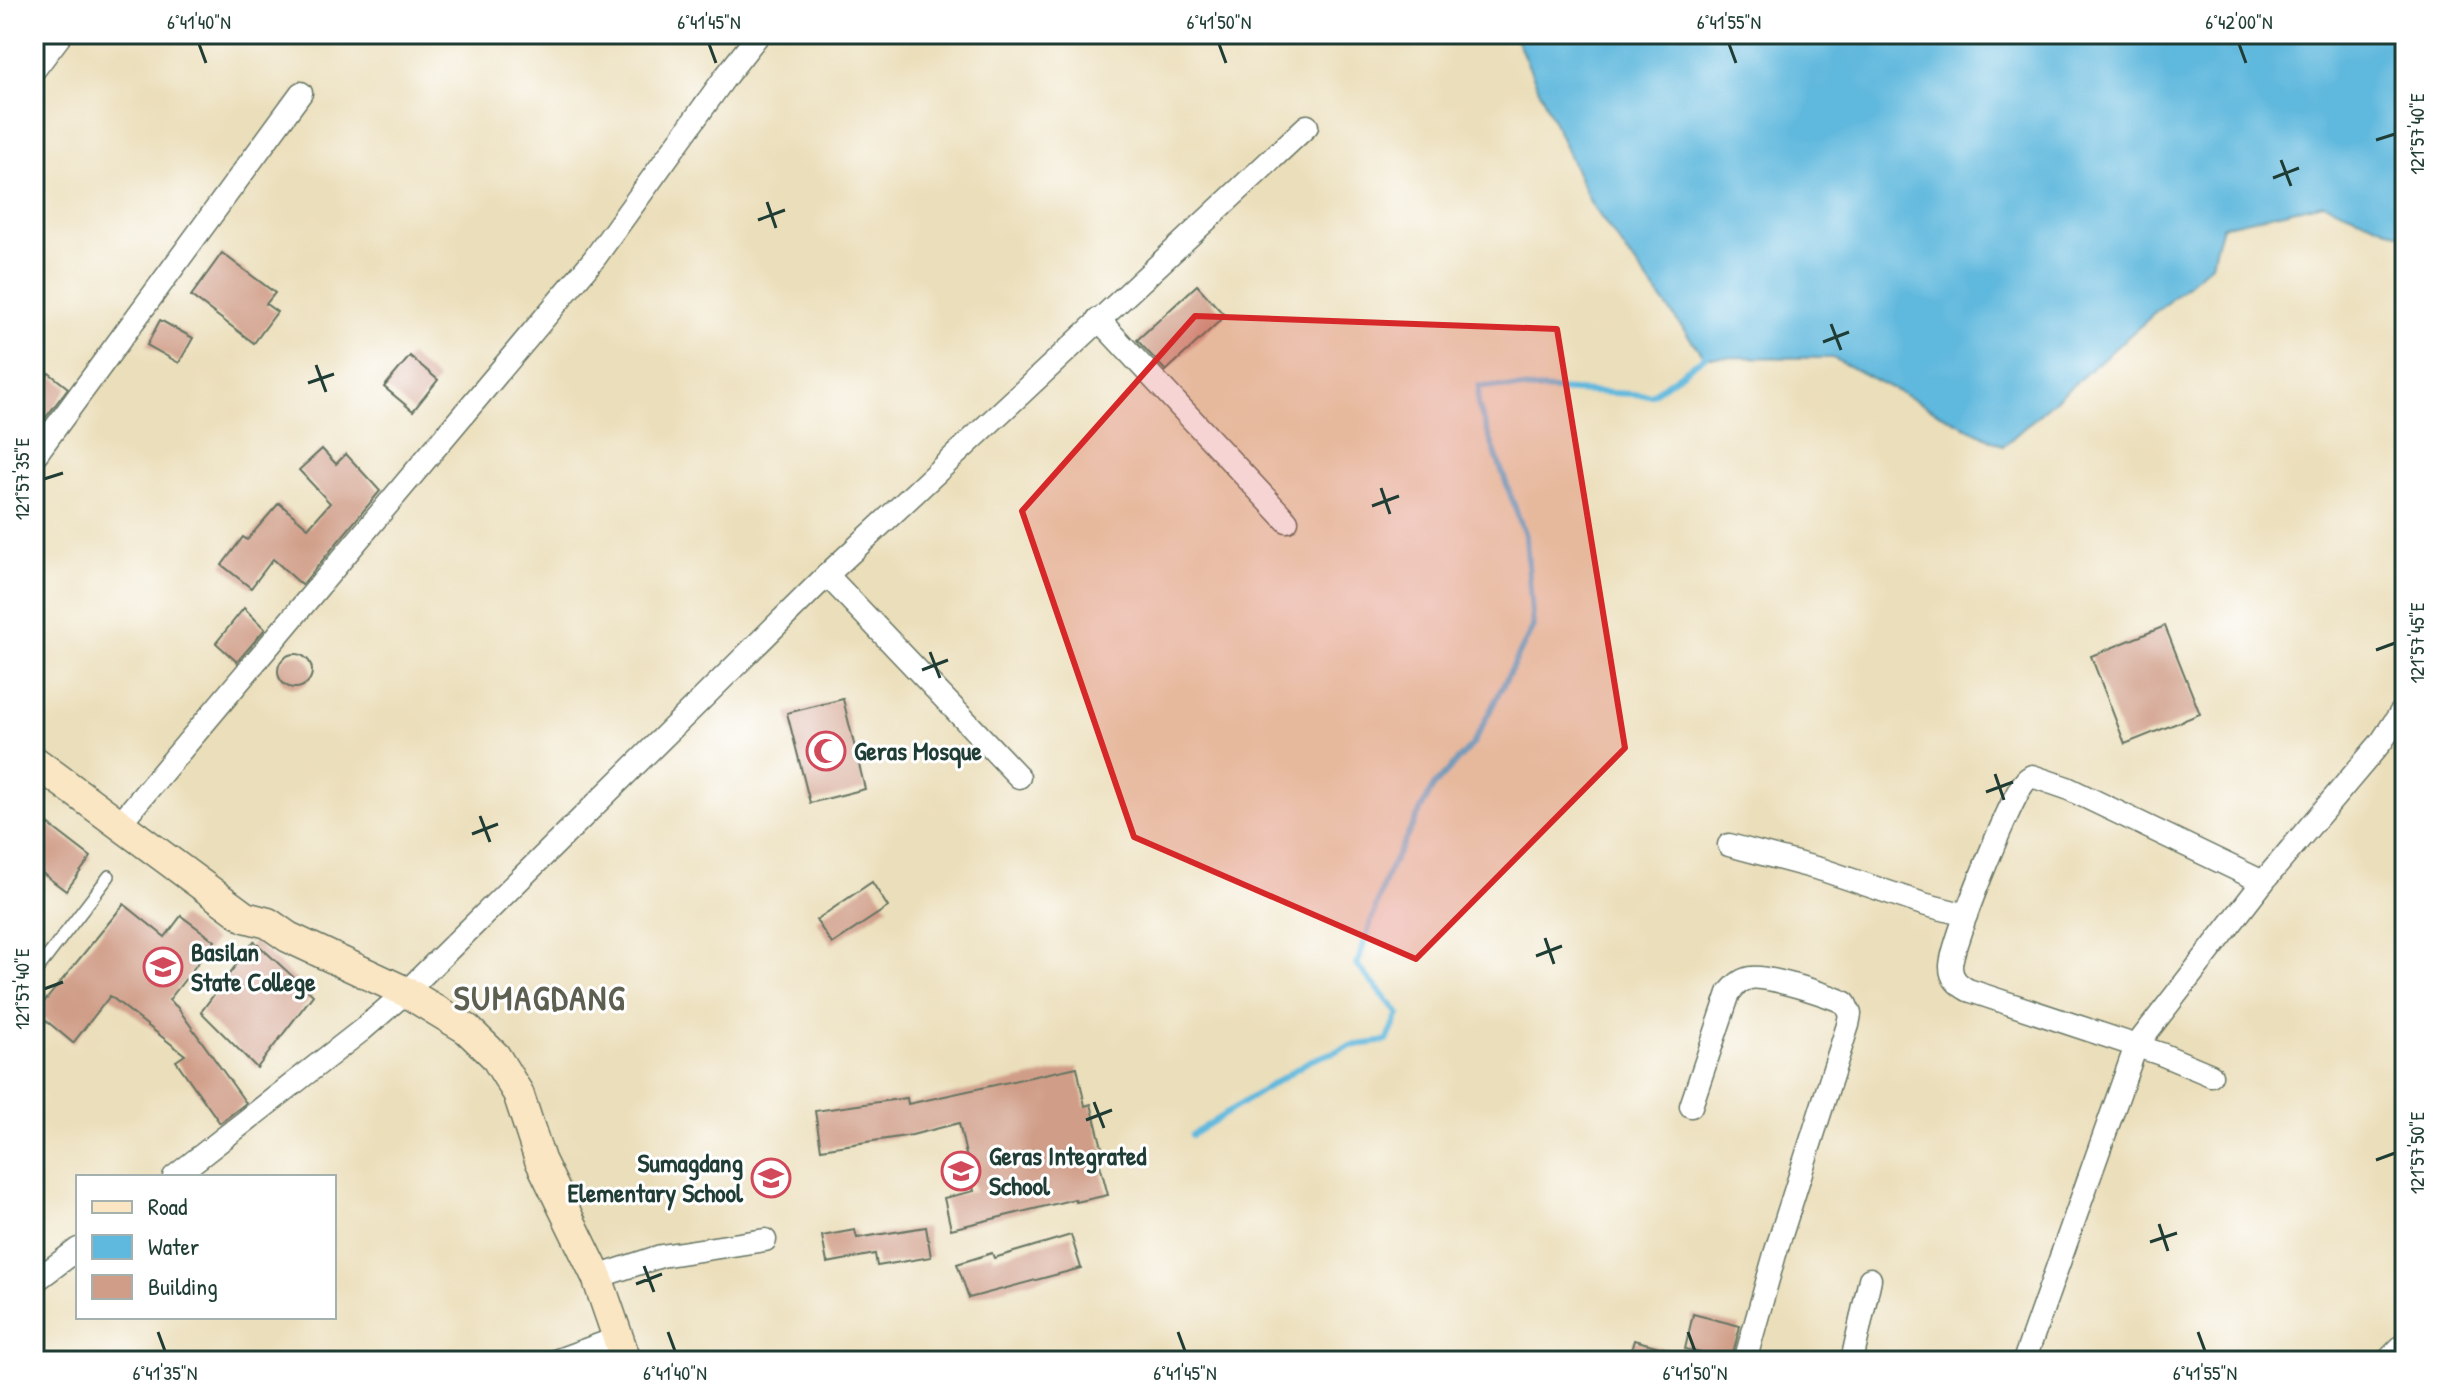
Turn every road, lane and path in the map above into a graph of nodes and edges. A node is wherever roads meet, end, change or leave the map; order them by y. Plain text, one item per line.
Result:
1 (759, 34) edge
2 (60, 36) dead end
3 (34, 70) edge
4 (301, 93) dead end
5 (1307, 126) dead end
6 (1098, 319) junction
7 (36, 450) edge
8 (1287, 521) dead end
9 (827, 575) junction
10 (2405, 706) edge
11 (34, 761) edge
12 (1019, 777) dead end
13 (120, 823) junction
14 (1729, 845) dead end
15 (109, 876) dead end
16 (2263, 882) junction
17 (1966, 915) junction
18 (34, 974) edge
19 (406, 992) junction
20 (2136, 1046) junction
21 (2211, 1075) dead end
22 (1691, 1106) dead end
23 (177, 1175) edge
24 (765, 1240) dead end
25 (76, 1250) edge
26 (597, 1277) junction
27 (1870, 1279) dead end
28 (34, 1282) edge
29 (2405, 1343) edge
30 (622, 1350) edge
31 (555, 1361) edge
32 (1745, 1361) edge
33 (1852, 1361) edge
34 (2024, 1361) edge
35 (2387, 1361) edge

1 - 13 street
2 - 3 street
4 - 7 street
5 - 6 street
6 - 8 street
6 - 9 street
9 - 12 street
9 - 19 street
10 - 16 street
11 - 13 street
13 - 19 street
14 - 17 street
15 - 18 lane
16 - 17 street
16 - 20 street
17 - 20 street
19 - 23 street
19 - 26 street
20 - 21 street
20 - 34 street
22 - 32 street
24 - 26 street
25 - 28 street
26 - 30 street
27 - 33 street
29 - 35 street
30 - 31 street

